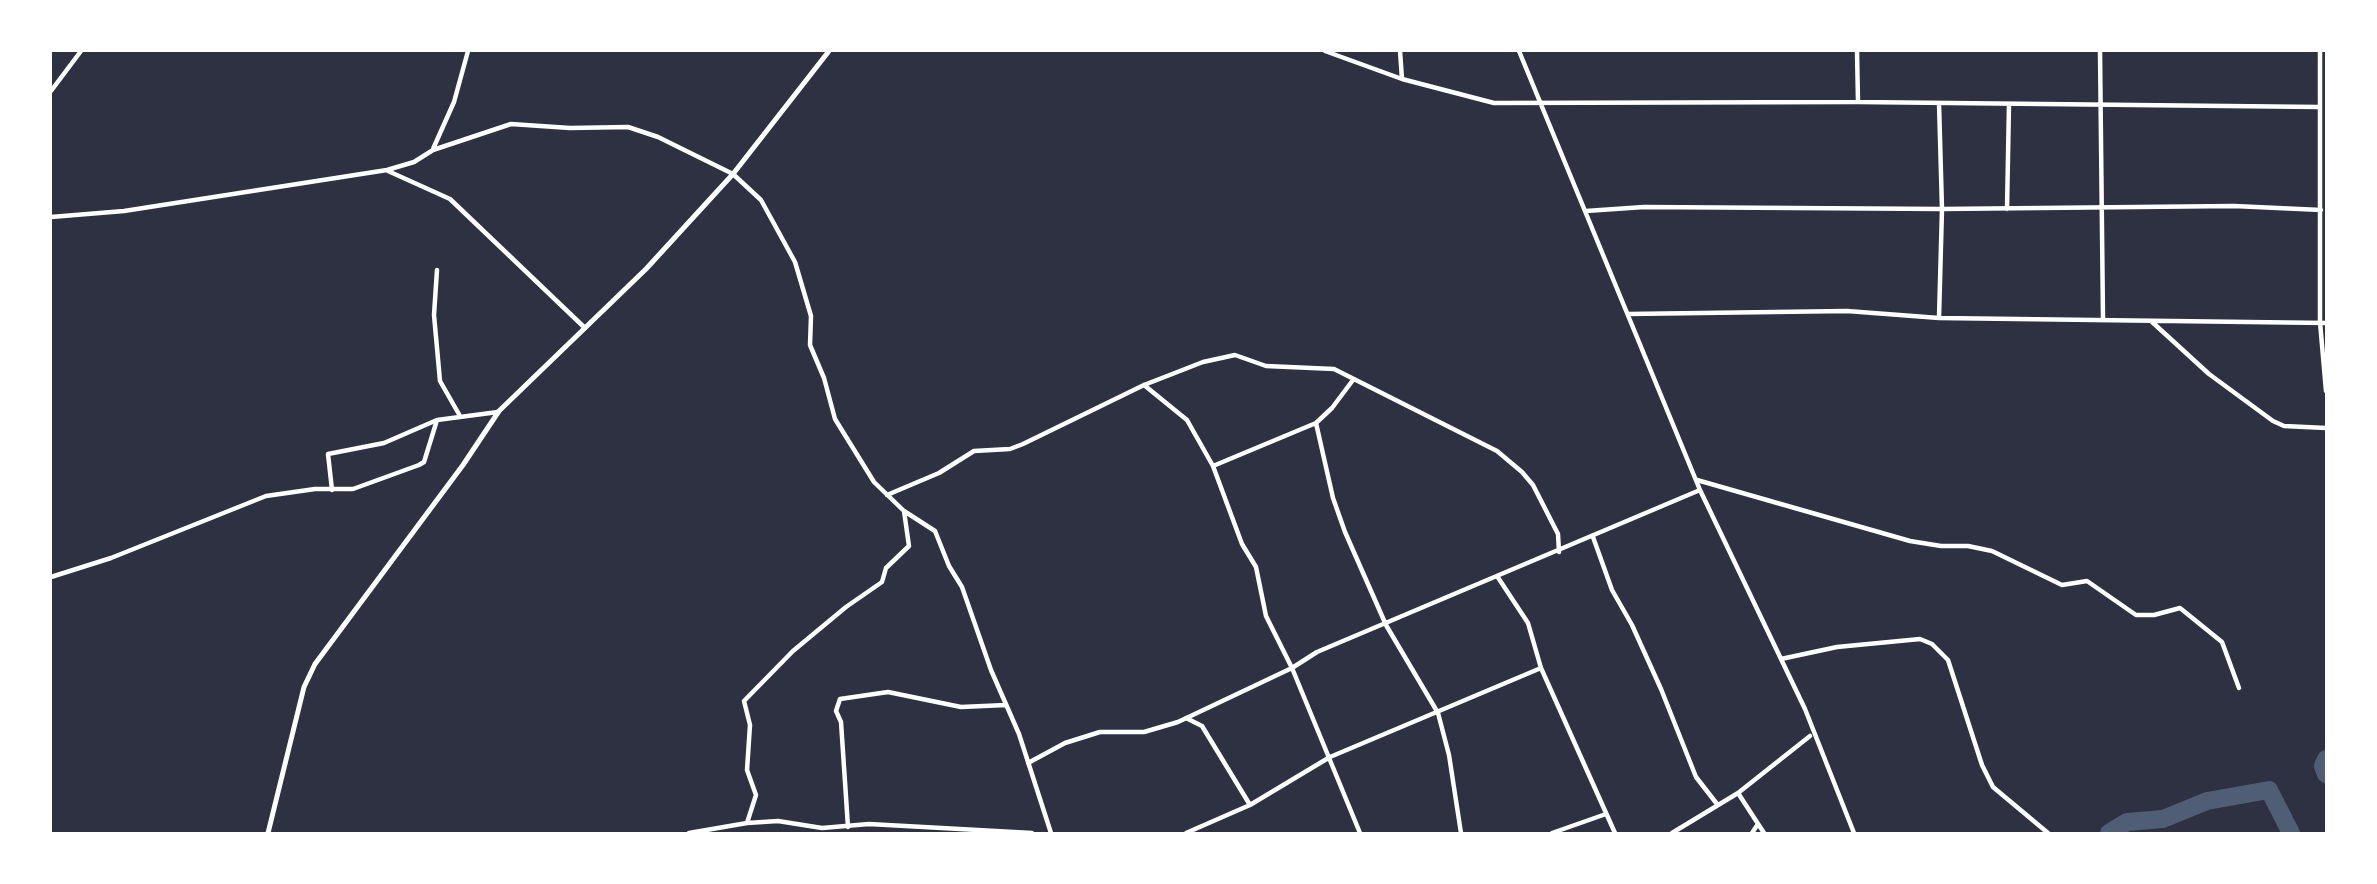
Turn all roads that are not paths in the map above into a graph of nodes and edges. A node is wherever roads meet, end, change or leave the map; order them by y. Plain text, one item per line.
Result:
1 (81, 51) edge
2 (468, 51) edge
3 (829, 51) edge
4 (1325, 51) edge
5 (1400, 51) edge
6 (1519, 51) edge
7 (1857, 51) edge
8 (2100, 51) edge
9 (2320, 51) edge
10 (1402, 79) junction
11 (51, 91) edge
12 (1858, 102) junction
13 (1939, 103) junction
14 (1541, 104) junction
15 (2009, 104) junction
16 (2100, 105) junction
17 (2319, 107) junction
18 (433, 150) junction
19 (387, 170) junction
20 (733, 174) junction
21 (2102, 208) junction
22 (1942, 209) junction
23 (2007, 209) junction
24 (1586, 211) junction
25 (2321, 211) junction
26 (51, 217) edge
27 (437, 270) dead end
28 (1628, 314) junction
29 (1939, 318) junction
30 (2103, 319) junction
31 (2150, 320) junction
32 (2323, 323) edge
33 (585, 328) junction
34 (1353, 380) junction
35 (1144, 385) junction
36 (2326, 391) edge
37 (499, 411) junction
38 (460, 416) junction
39 (437, 420) junction
40 (1316, 423) junction
41 (2326, 428) edge
42 (1213, 466) junction
43 (1696, 479) junction
44 (332, 490) junction
45 (1700, 490) junction
46 (887, 495) junction
47 (904, 511) junction
48 (1593, 537) junction
49 (1559, 552) junction
50 (1497, 576) junction
51 (51, 577) edge
52 (1386, 625) junction
53 (1781, 659) junction
54 (1292, 668) junction
55 (1541, 668) junction
56 (2239, 688) dead end
57 (1006, 705) junction
58 (1438, 713) junction
59 (1186, 718) junction
60 (1810, 736) dead end
61 (1330, 757) junction
62 (1028, 763) junction
63 (1738, 793) junction
64 (1717, 804) junction
65 (1250, 805) junction
66 (1606, 814) junction
67 (747, 823) junction
68 (1758, 824) junction
69 (848, 827) junction
70 (986, 831) edge
71 (268, 833) edge
72 (689, 833) edge
73 (1032, 833) edge
74 (1051, 833) edge
75 (1186, 833) edge
76 (1360, 833) edge
77 (1461, 833) edge
78 (1552, 833) edge
79 (1615, 833) edge
80 (1672, 833) edge
81 (1752, 833) edge
82 (1764, 833) edge
83 (1854, 833) edge
84 (2049, 833) edge

1 - 11 street
2 - 18 street
3 - 20 street
4 - 10 street
5 - 10 street
6 - 14 street
7 - 12 street
8 - 16 street
9 - 17 street
10 - 14 street
12 - 13 street
12 - 14 street
13 - 15 street
13 - 22 street
14 - 24 street
15 - 16 street
15 - 23 street
16 - 17 street
16 - 21 street
17 - 25 street
18 - 19 street
18 - 20 street
19 - 26 street
19 - 33 street
20 - 33 street
20 - 46 street
21 - 23 street
21 - 25 street
21 - 30 street
22 - 23 street
22 - 24 street
22 - 29 street
24 - 28 street
25 - 32 street
27 - 38 street
28 - 29 street
28 - 43 street
29 - 30 street
30 - 31 street
31 - 32 street
31 - 41 street
32 - 36 street
33 - 37 street
34 - 35 street
34 - 40 street
34 - 49 street
35 - 42 street
35 - 46 street
37 - 38 street
37 - 71 street
38 - 39 street
39 - 44 street
39 - 44 street
40 - 42 street
40 - 52 street
42 - 54 street
43 - 45 street
43 - 56 street
44 - 51 street
45 - 48 street
45 - 53 street
46 - 47 street
47 - 57 street
47 - 67 street
48 - 49 street
48 - 64 street
49 - 50 street
50 - 52 street
50 - 55 street
52 - 54 street
52 - 58 street
53 - 83 street
53 - 84 street
54 - 59 street
54 - 61 street
55 - 58 street
55 - 66 street
57 - 62 street
57 - 69 street
58 - 61 street
58 - 77 street
59 - 62 street
59 - 65 street
60 - 63 street
61 - 65 street
61 - 76 street
62 - 74 street
63 - 64 street
63 - 68 street
64 - 80 street
65 - 75 street
66 - 78 street
66 - 79 street
67 - 69 street
67 - 72 street
68 - 81 street
68 - 82 street
69 - 70 street
70 - 73 street

